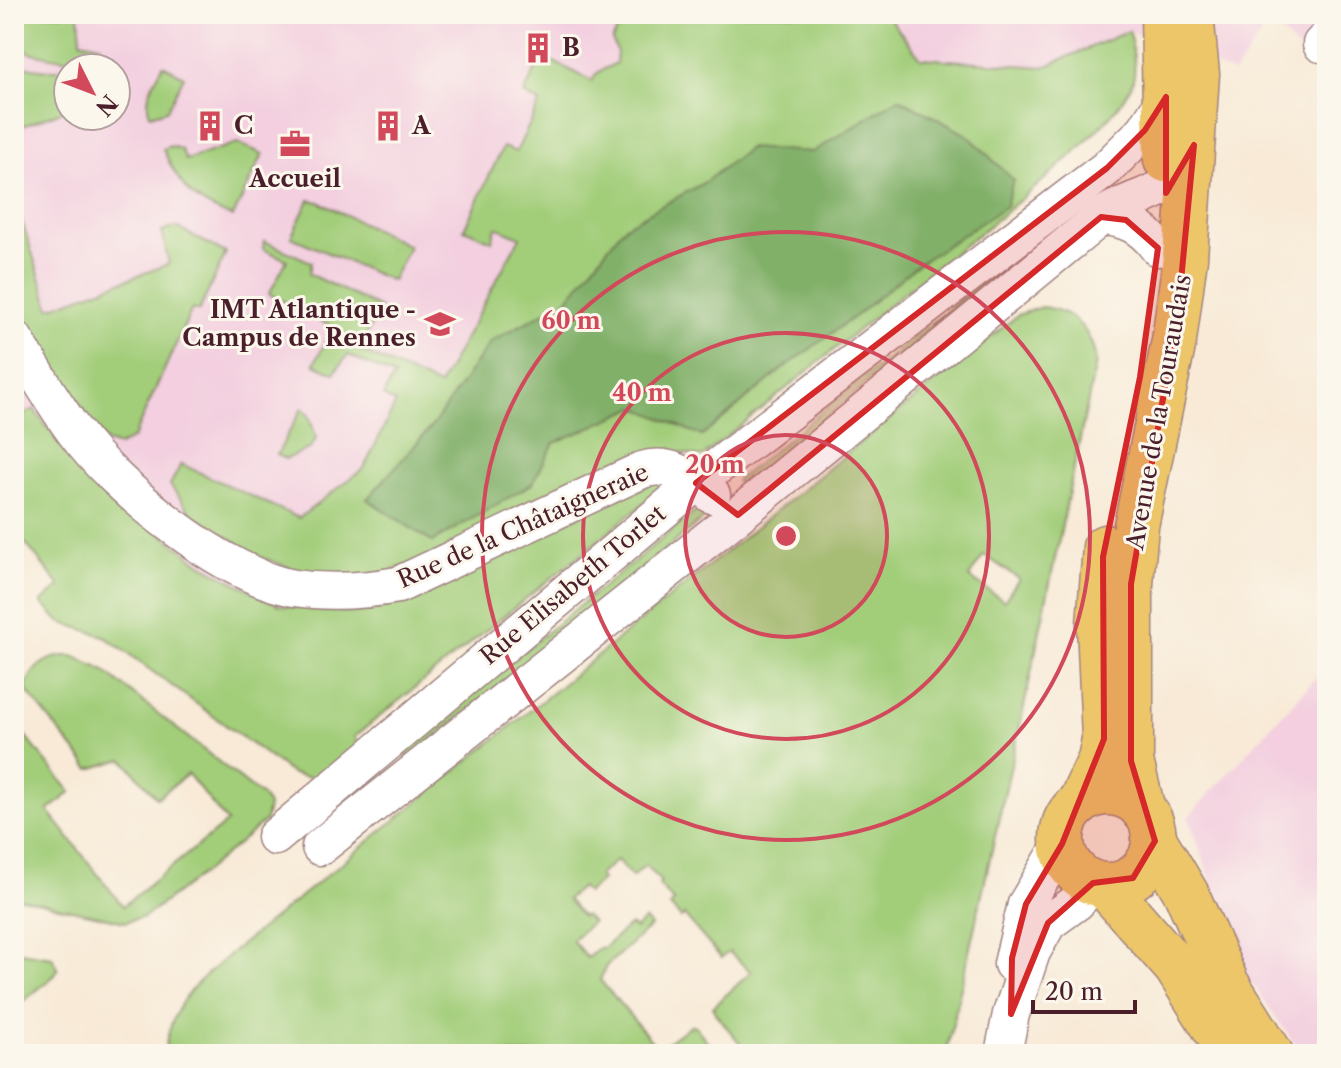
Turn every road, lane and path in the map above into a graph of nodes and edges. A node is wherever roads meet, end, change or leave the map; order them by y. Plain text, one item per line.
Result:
1 (1163, 14) edge
2 (1191, 14) edge
3 (1166, 97) junction
4 (1194, 145) junction
5 (1107, 168) junction
6 (1166, 184) junction
7 (1101, 217) junction
8 (1158, 248) junction
9 (1178, 312) junction
10 (14, 338) edge
11 (696, 483) junction
12 (738, 515) junction
13 (1079, 804) junction
14 (1149, 825) junction
15 (275, 837) dead end
16 (1062, 844) junction
17 (320, 847) dead end
18 (1099, 884) junction
19 (1011, 1014) junction
20 (1003, 1054) edge
21 (1231, 1054) edge
22 (1271, 1054) edge

1 - 3 main road, Avenue de la Touraudais
2 - 4 main road, Avenue de la Touraudais
3 - 5 street, Rue Elisabeth Torlet
3 - 6 main road, Avenue de la Touraudais
4 - 6 street, Rue Elisabeth Torlet
4 - 9 main road, Avenue de la Touraudais
5 - 6 street
5 - 11 street, Rue Elisabeth Torlet
6 - 7 street, Rue Elisabeth Torlet
6 - 8 main road, Avenue de la Touraudais
6 - 9 street
7 - 8 street
7 - 12 street, Rue Elisabeth Torlet
8 - 13 main road, Avenue de la Touraudais
9 - 14 main road, Avenue de la Touraudais
10 - 11 street, Rue de la Châtaigneraie
11 - 12 street, Rue de la Châtaigneraie
11 - 15 street, Rue Elisabeth Torlet
12 - 17 street, Rue Elisabeth Torlet
13 - 14 main road
13 - 16 main road
14 - 18 main road
14 - 22 main road, Avenue de la Touraudais
16 - 18 main road
16 - 19 street
18 - 19 street
18 - 21 main road
19 - 20 street

